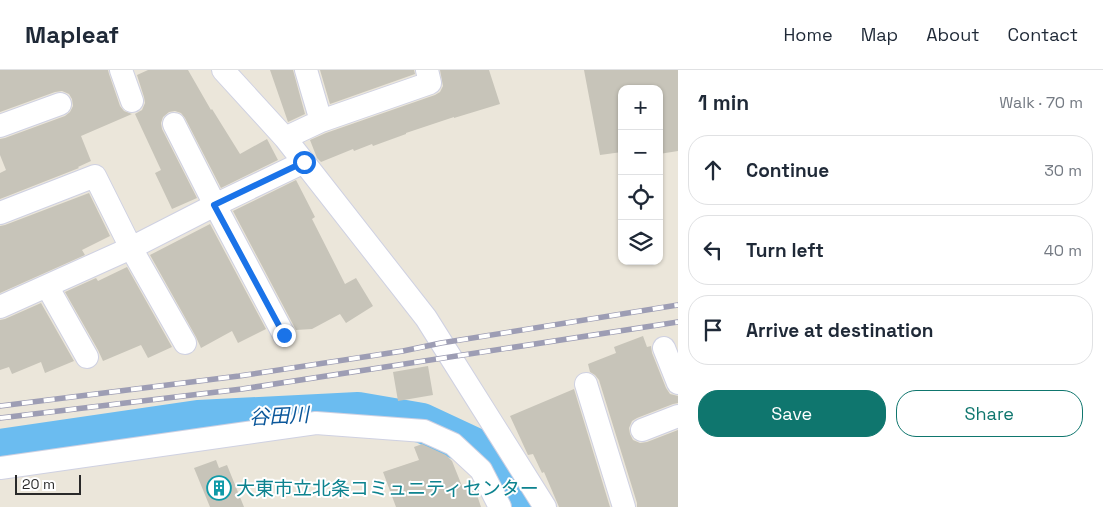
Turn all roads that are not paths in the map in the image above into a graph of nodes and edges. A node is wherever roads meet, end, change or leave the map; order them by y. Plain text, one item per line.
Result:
1 (121, 70) edge
2 (223, 70) edge
3 (306, 70) edge
4 (427, 70) edge
5 (132, 101) dead end
6 (60, 104) dead end
7 (322, 121) junction
8 (174, 124) dead end
9 (0, 126) edge
10 (285, 138) junction
11 (304, 162) junction
12 (214, 205) junction
13 (0, 213) edge
14 (131, 248) junction
15 (47, 286) junction
16 (0, 307) edge
17 (284, 335) dead end
18 (185, 343) dead end
19 (664, 348) dead end
20 (87, 357) dead end
21 (678, 383) edge
22 (586, 384) dead end
23 (678, 416) edge
24 (642, 430) dead end
25 (0, 468) edge
26 (500, 507) edge
27 (545, 507) edge
28 (624, 507) edge

1 - 5 street
2 - 10 street
3 - 7 street
4 - 7 street
6 - 9 street
7 - 10 street
8 - 12 street
10 - 11 street
11 - 12 street
11 - 27 street
12 - 14 street
12 - 17 street
13 - 14 street
14 - 15 street
14 - 18 street
15 - 16 street
15 - 20 street
19 - 21 street
22 - 28 street
23 - 24 street
25 - 26 street

